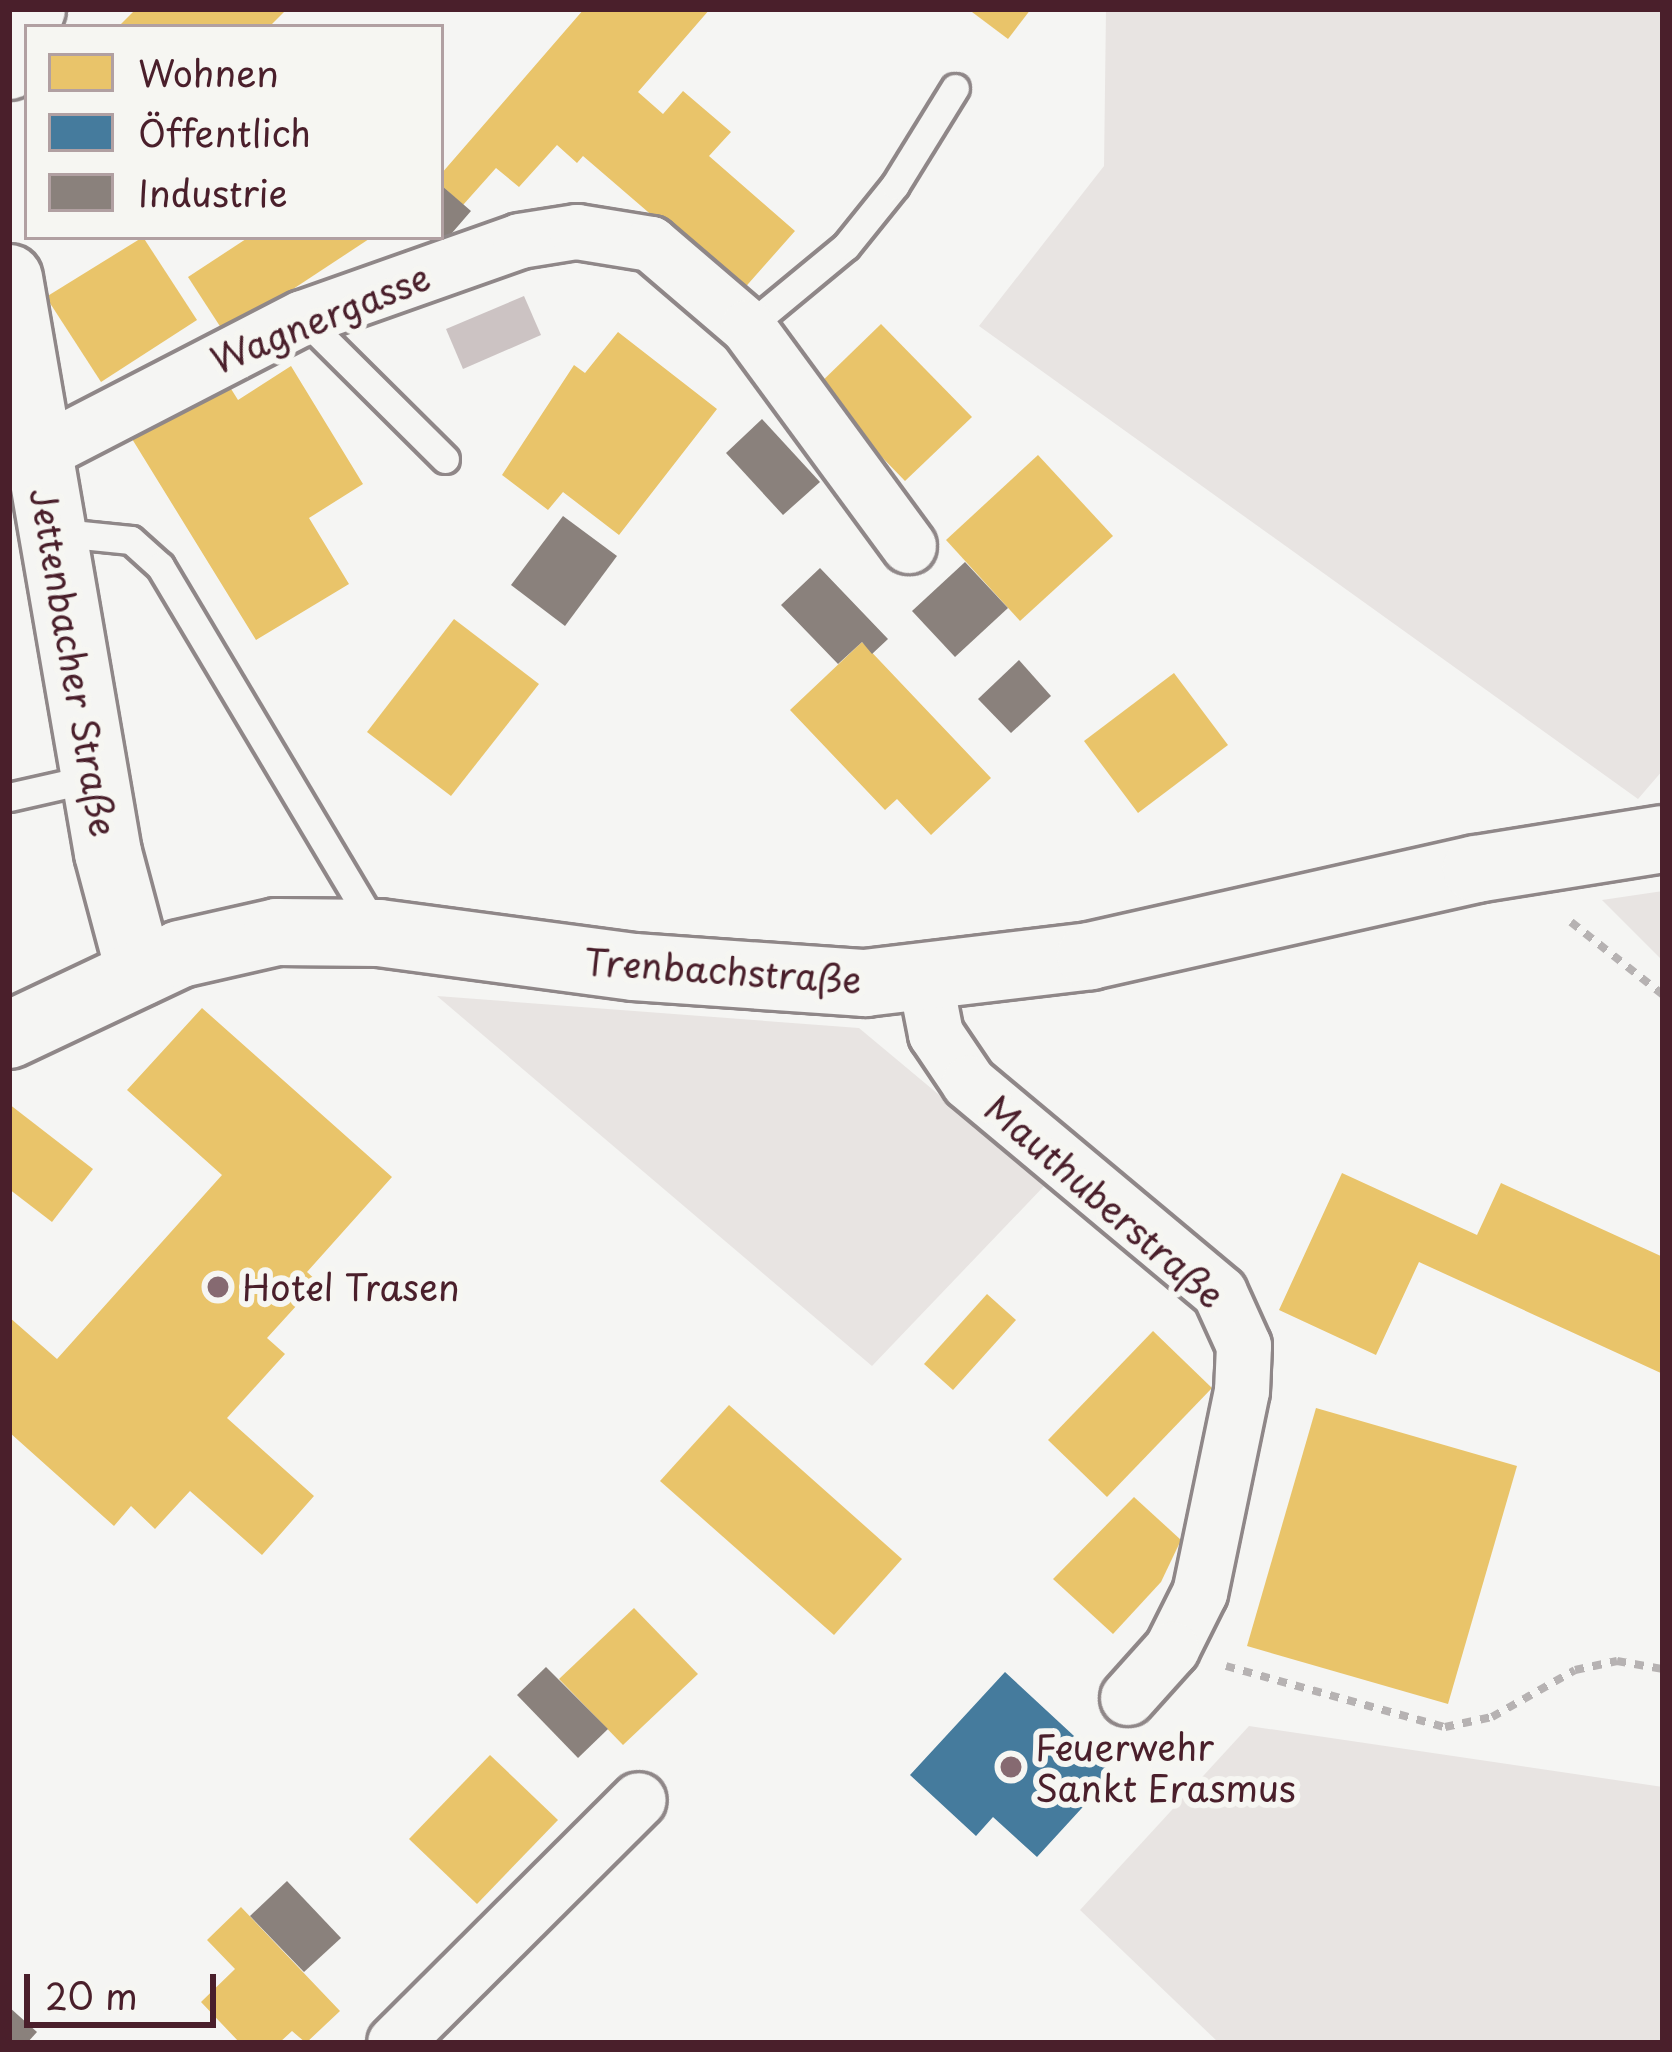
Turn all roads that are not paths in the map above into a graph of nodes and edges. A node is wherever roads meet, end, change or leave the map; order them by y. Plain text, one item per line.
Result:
1 (24, 29) edge
2 (9, 66) edge
3 (955, 88) dead end
4 (9, 278) edge
5 (303, 318) junction
6 (748, 327) junction
7 (37, 454) junction
8 (445, 459) dead end
9 (52, 532) junction
10 (909, 546) dead end
11 (97, 777) junction
12 (9, 797) edge
13 (1663, 839) edge
14 (379, 933) junction
15 (140, 973) junction
16 (925, 977) junction
17 (9, 1035) edge
18 (1128, 1698) dead end
19 (639, 1800) dead end
20 (395, 2043) edge

1 - 2 street
3 - 6 lane
4 - 7 street, Jettenbacher Straße
5 - 6 street, Wagnergasse
5 - 7 street, Wagnergasse
5 - 8 lane
6 - 10 street, Wagnergasse
7 - 9 street, Jettenbacher Straße
9 - 11 street, Jettenbacher Straße
9 - 14 lane
11 - 12 lane
11 - 15 street, Jettenbacher Straße
13 - 16 street, Trenbachstraße
14 - 15 street, Trenbachstraße
14 - 16 street, Trenbachstraße
15 - 17 street, Trenbachstraße
16 - 18 street, Mauthuberstraße
19 - 20 street

